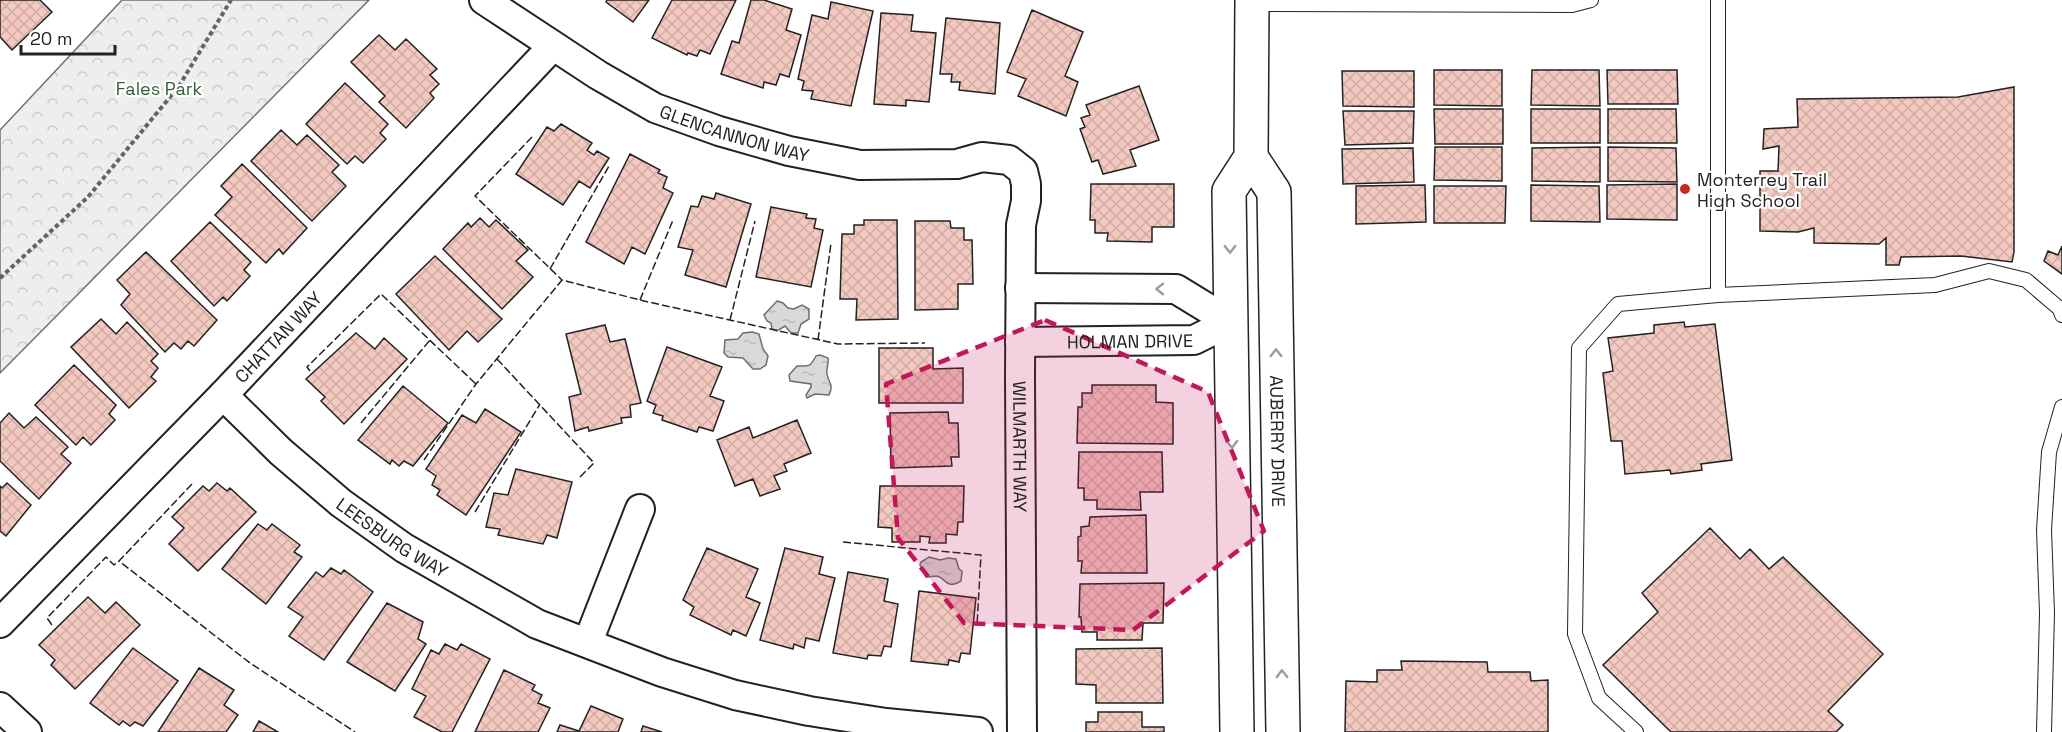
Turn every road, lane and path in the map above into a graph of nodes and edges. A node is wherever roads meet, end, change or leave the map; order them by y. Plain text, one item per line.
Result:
1 (231, 0) edge
2 (484, 0) edge
3 (1718, 0) edge
4 (1587, 1) edge
5 (1252, 2) edge
6 (553, 46) junction
7 (1251, 157) junction
8 (1015, 164) joint
9 (0, 278) edge
10 (1020, 288) junction
11 (1718, 295) junction
12 (2062, 315) edge
13 (1230, 322) junction
14 (1020, 342) junction
15 (223, 395) junction
16 (2062, 407) edge
17 (640, 509) dead end
18 (0, 623) edge
19 (588, 642) junction
20 (0, 706) edge
21 (27, 732) edge
22 (978, 732) edge
23 (1022, 732) edge
24 (1236, 732) edge
25 (1283, 732) edge
26 (1636, 732) edge
27 (2044, 732) edge

1 - 9 path
2 - 6 street, GLENCANNON WAY
3 - 11 lane
4 - 5 lane
5 - 7 street
6 - 8 street, GLENCANNON WAY
6 - 15 street, CHATTAN WAY
7 -> 13 street
25 -> 7 street, AUBERRY DRIVE
8 - 10 street, WILMARTH WAY
13 -> 10 street, HOLMAN DRIVE
10 - 14 street, WILMARTH WAY
11 - 12 lane
11 - 26 lane
13 - 14 street, HOLMAN DRIVE
13 -> 24 street
14 - 23 street, WILMARTH WAY
15 - 18 street, CHATTAN WAY
15 - 19 street, LEESBURG WAY
16 - 27 lane
17 - 19 street
19 - 22 street, LEESBURG WAY
20 - 21 street

